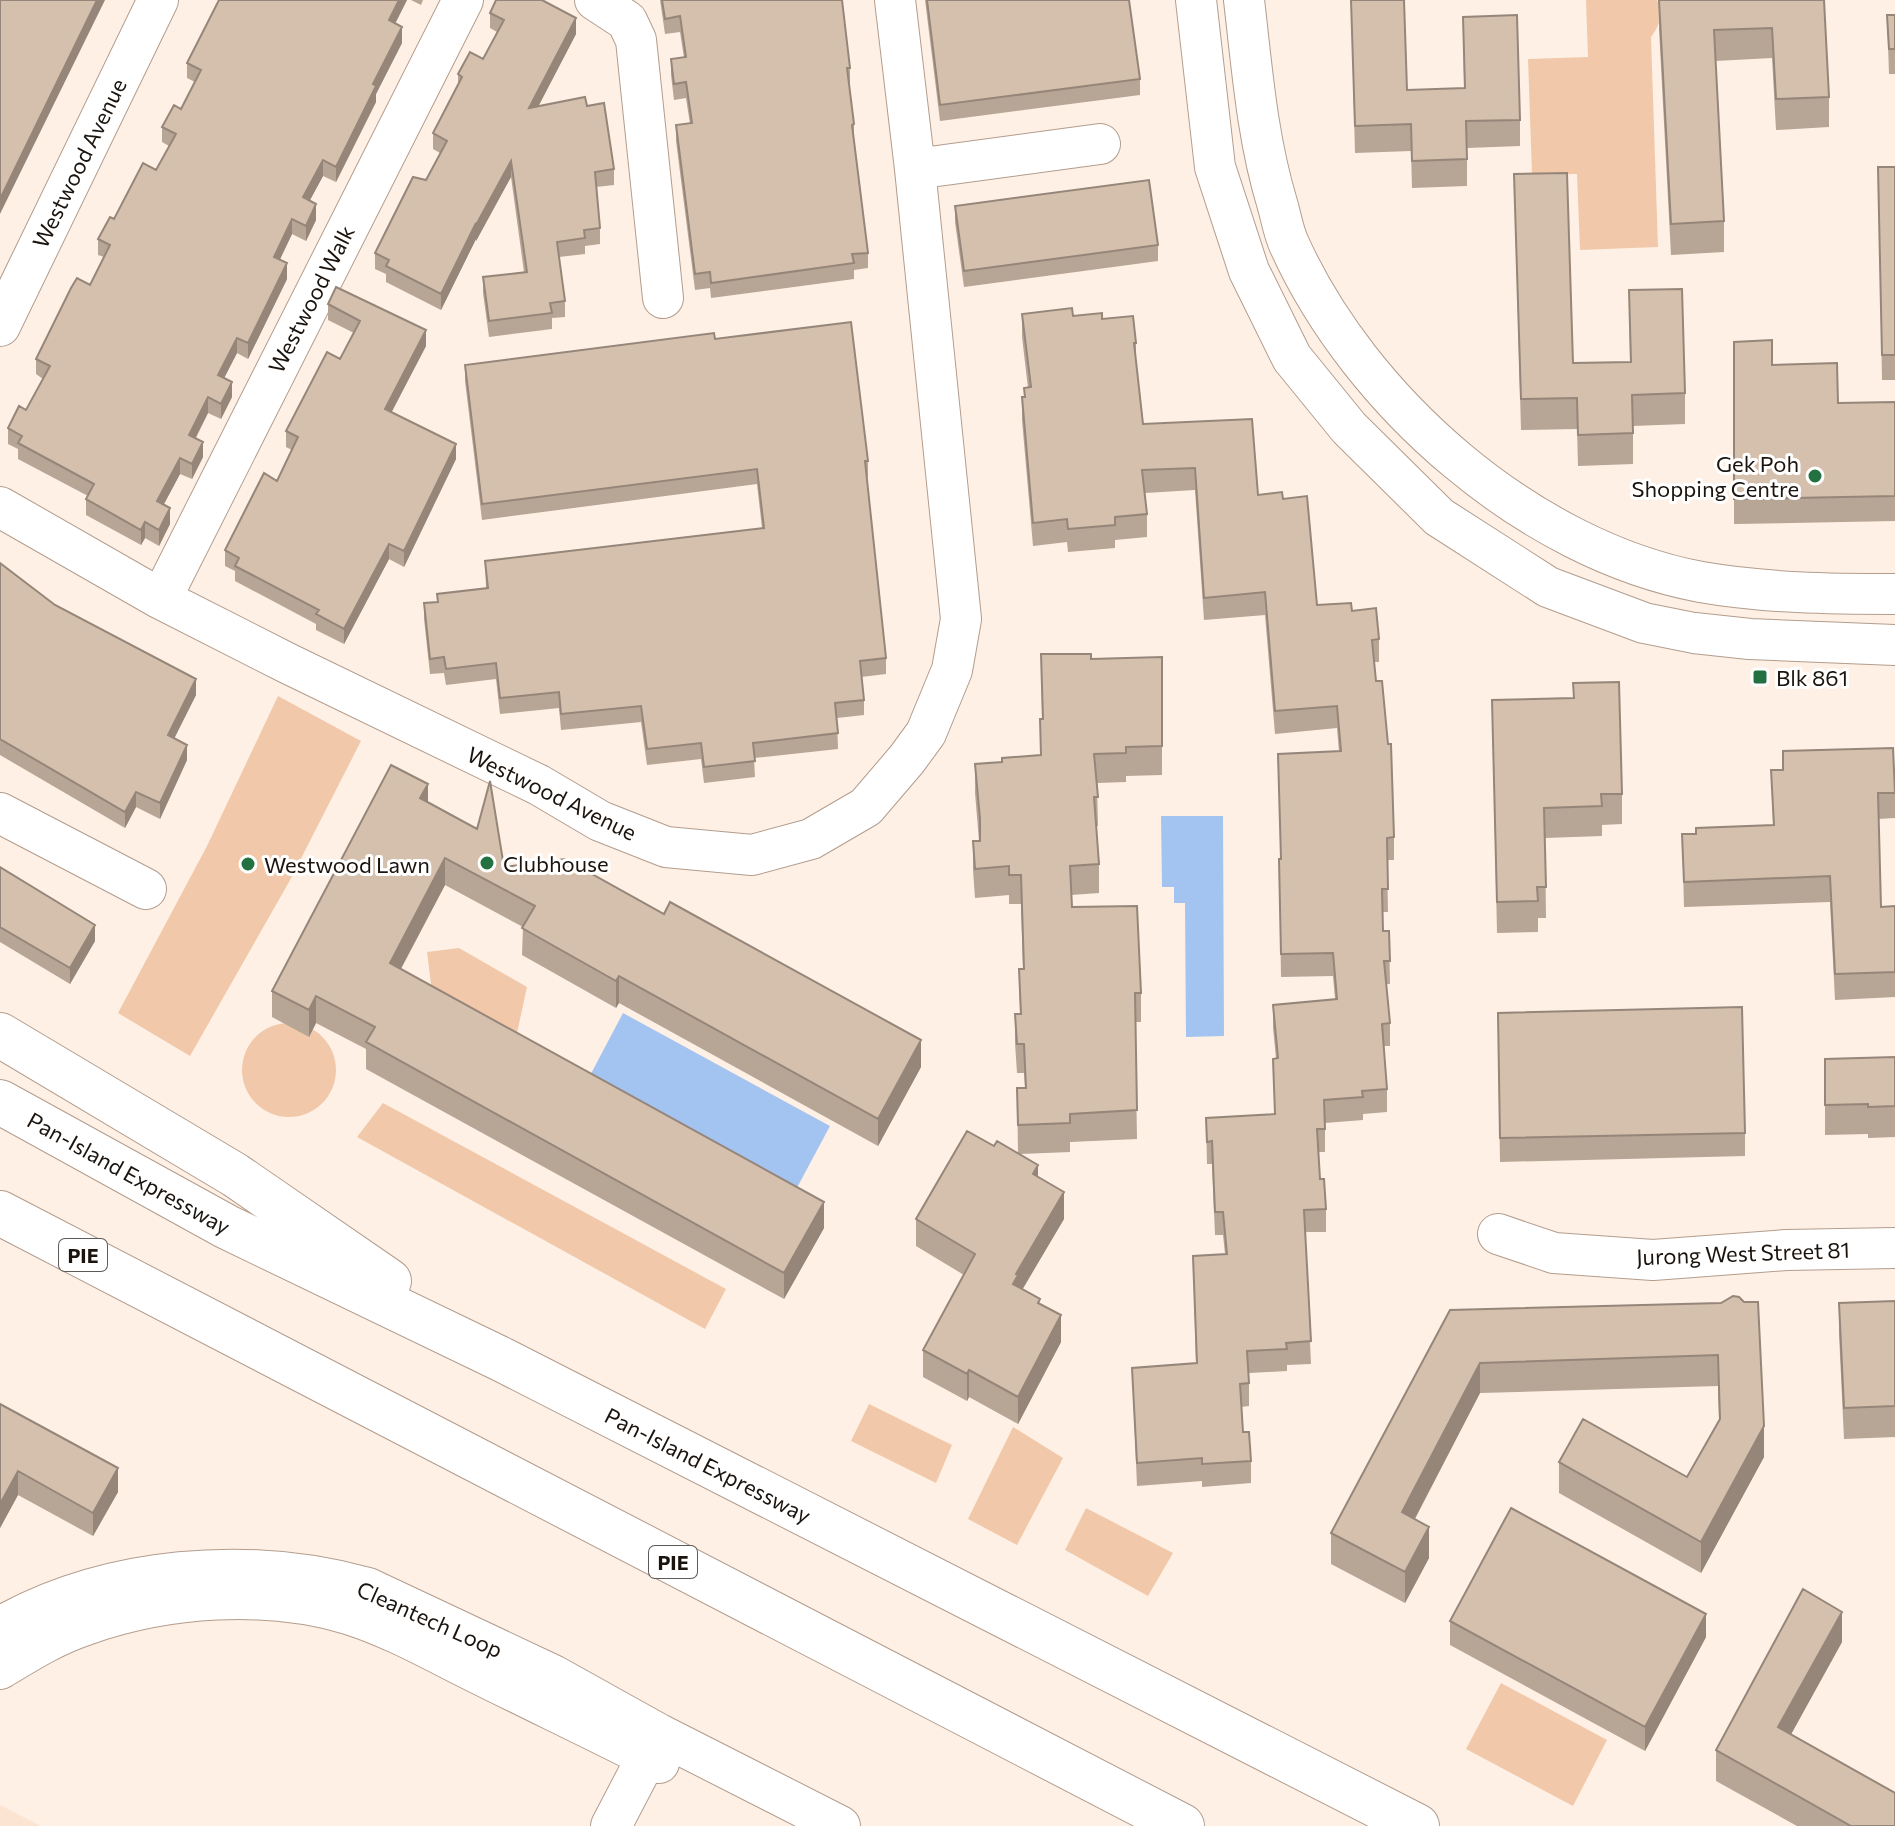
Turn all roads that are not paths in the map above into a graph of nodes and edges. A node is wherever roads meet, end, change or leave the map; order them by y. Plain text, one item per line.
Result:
1 (158, 0) edge
2 (463, 0) edge
3 (595, 0) edge
4 (895, 0) edge
5 (1196, 0) edge
6 (1244, 0) edge
7 (1100, 144) dead end
8 (915, 169) junction
9 (663, 298) dead end
10 (0, 326) edge
11 (0, 507) edge
12 (1895, 594) edge
13 (159, 598) junction
14 (1895, 645) edge
15 (0, 813) edge
16 (146, 889) dead end
17 (0, 1035) edge
18 (0, 1102) edge
19 (0, 1213) edge
20 (1498, 1234) dead end
21 (0, 1246) edge
22 (1895, 1248) edge
23 (164, 1299) junction
24 (503, 1360) junction
25 (0, 1627) edge
26 (0, 1669) edge
27 (653, 1745) junction
28 (611, 1826) edge
29 (785, 1826) edge
30 (840, 1826) edge
31 (1182, 1826) edge
32 (1417, 1826) edge

1 - 10 street, Westwood Avenue
2 - 13 street, Westwood Walk
3 - 9 street
4 - 8 street, Westwood Avenue
5 - 14 street
6 - 12 street
7 - 8 street
8 - 13 street, Westwood Avenue
11 - 13 street, Westwood Avenue
15 - 16 street
17 - 24 highway
18 - 24 highway, Pan-Island Expressway
19 - 23 highway, PIE
20 - 22 street, Jurong West Street 81
21 - 23 highway
23 - 31 highway, PIE
24 - 32 highway, Pan-Island Expressway
25 - 27 street, Cleantech Loop
26 - 27 street, Cleantech Loop
27 - 28 street
27 - 29 street, Cleantech Loop
27 - 30 street, Cleantech Loop

